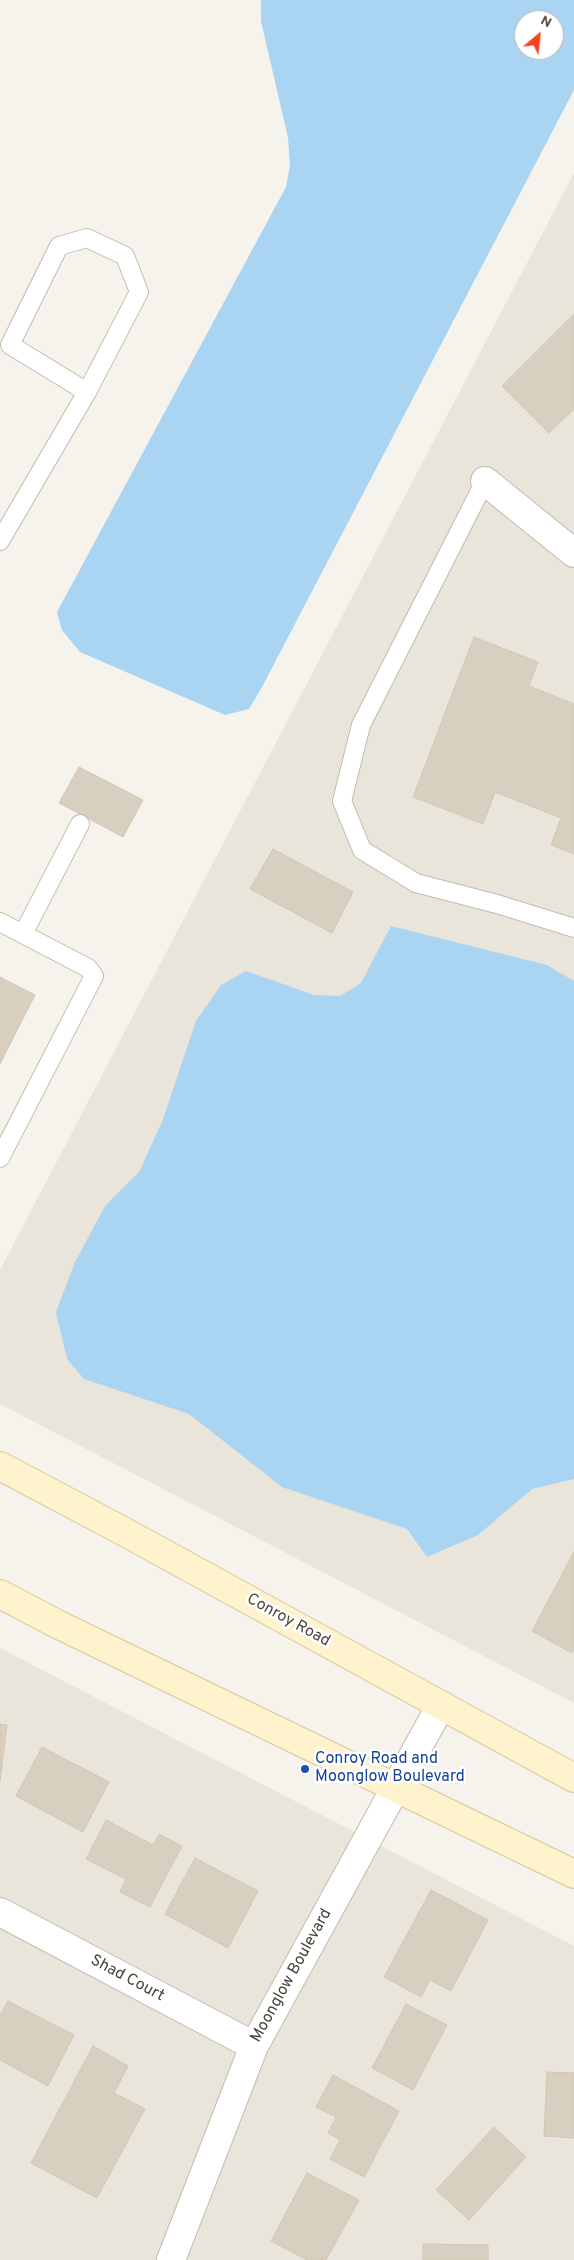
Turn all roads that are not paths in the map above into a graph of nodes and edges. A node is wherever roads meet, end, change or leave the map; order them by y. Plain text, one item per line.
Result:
1 (87, 392) junction
2 (485, 481) joint
3 (0, 541) edge
4 (574, 553) edge
5 (80, 824) dead end
6 (0, 922) edge
7 (574, 928) edge
8 (23, 934) junction
9 (0, 1158) edge
10 (0, 1466) edge
11 (0, 1594) edge
12 (441, 1705) junction
13 (574, 1778) edge
14 (397, 1787) junction
15 (574, 1874) edge
16 (0, 1912) edge
17 (254, 2046) junction
18 (171, 2260) edge

1 - 1 lane
1 - 3 lane
2 - 4 street
2 - 7 lane
5 - 8 lane
6 - 8 lane
8 - 9 lane
10 - 12 main road, Conroy Road
11 - 14 main road
12 - 13 main road, Conroy Road
12 - 14 street, Moonglow Boulevard
14 - 15 main road
14 - 17 street, Moonglow Boulevard
16 - 17 street, Shad Court
17 - 18 street, Moonglow Boulevard

